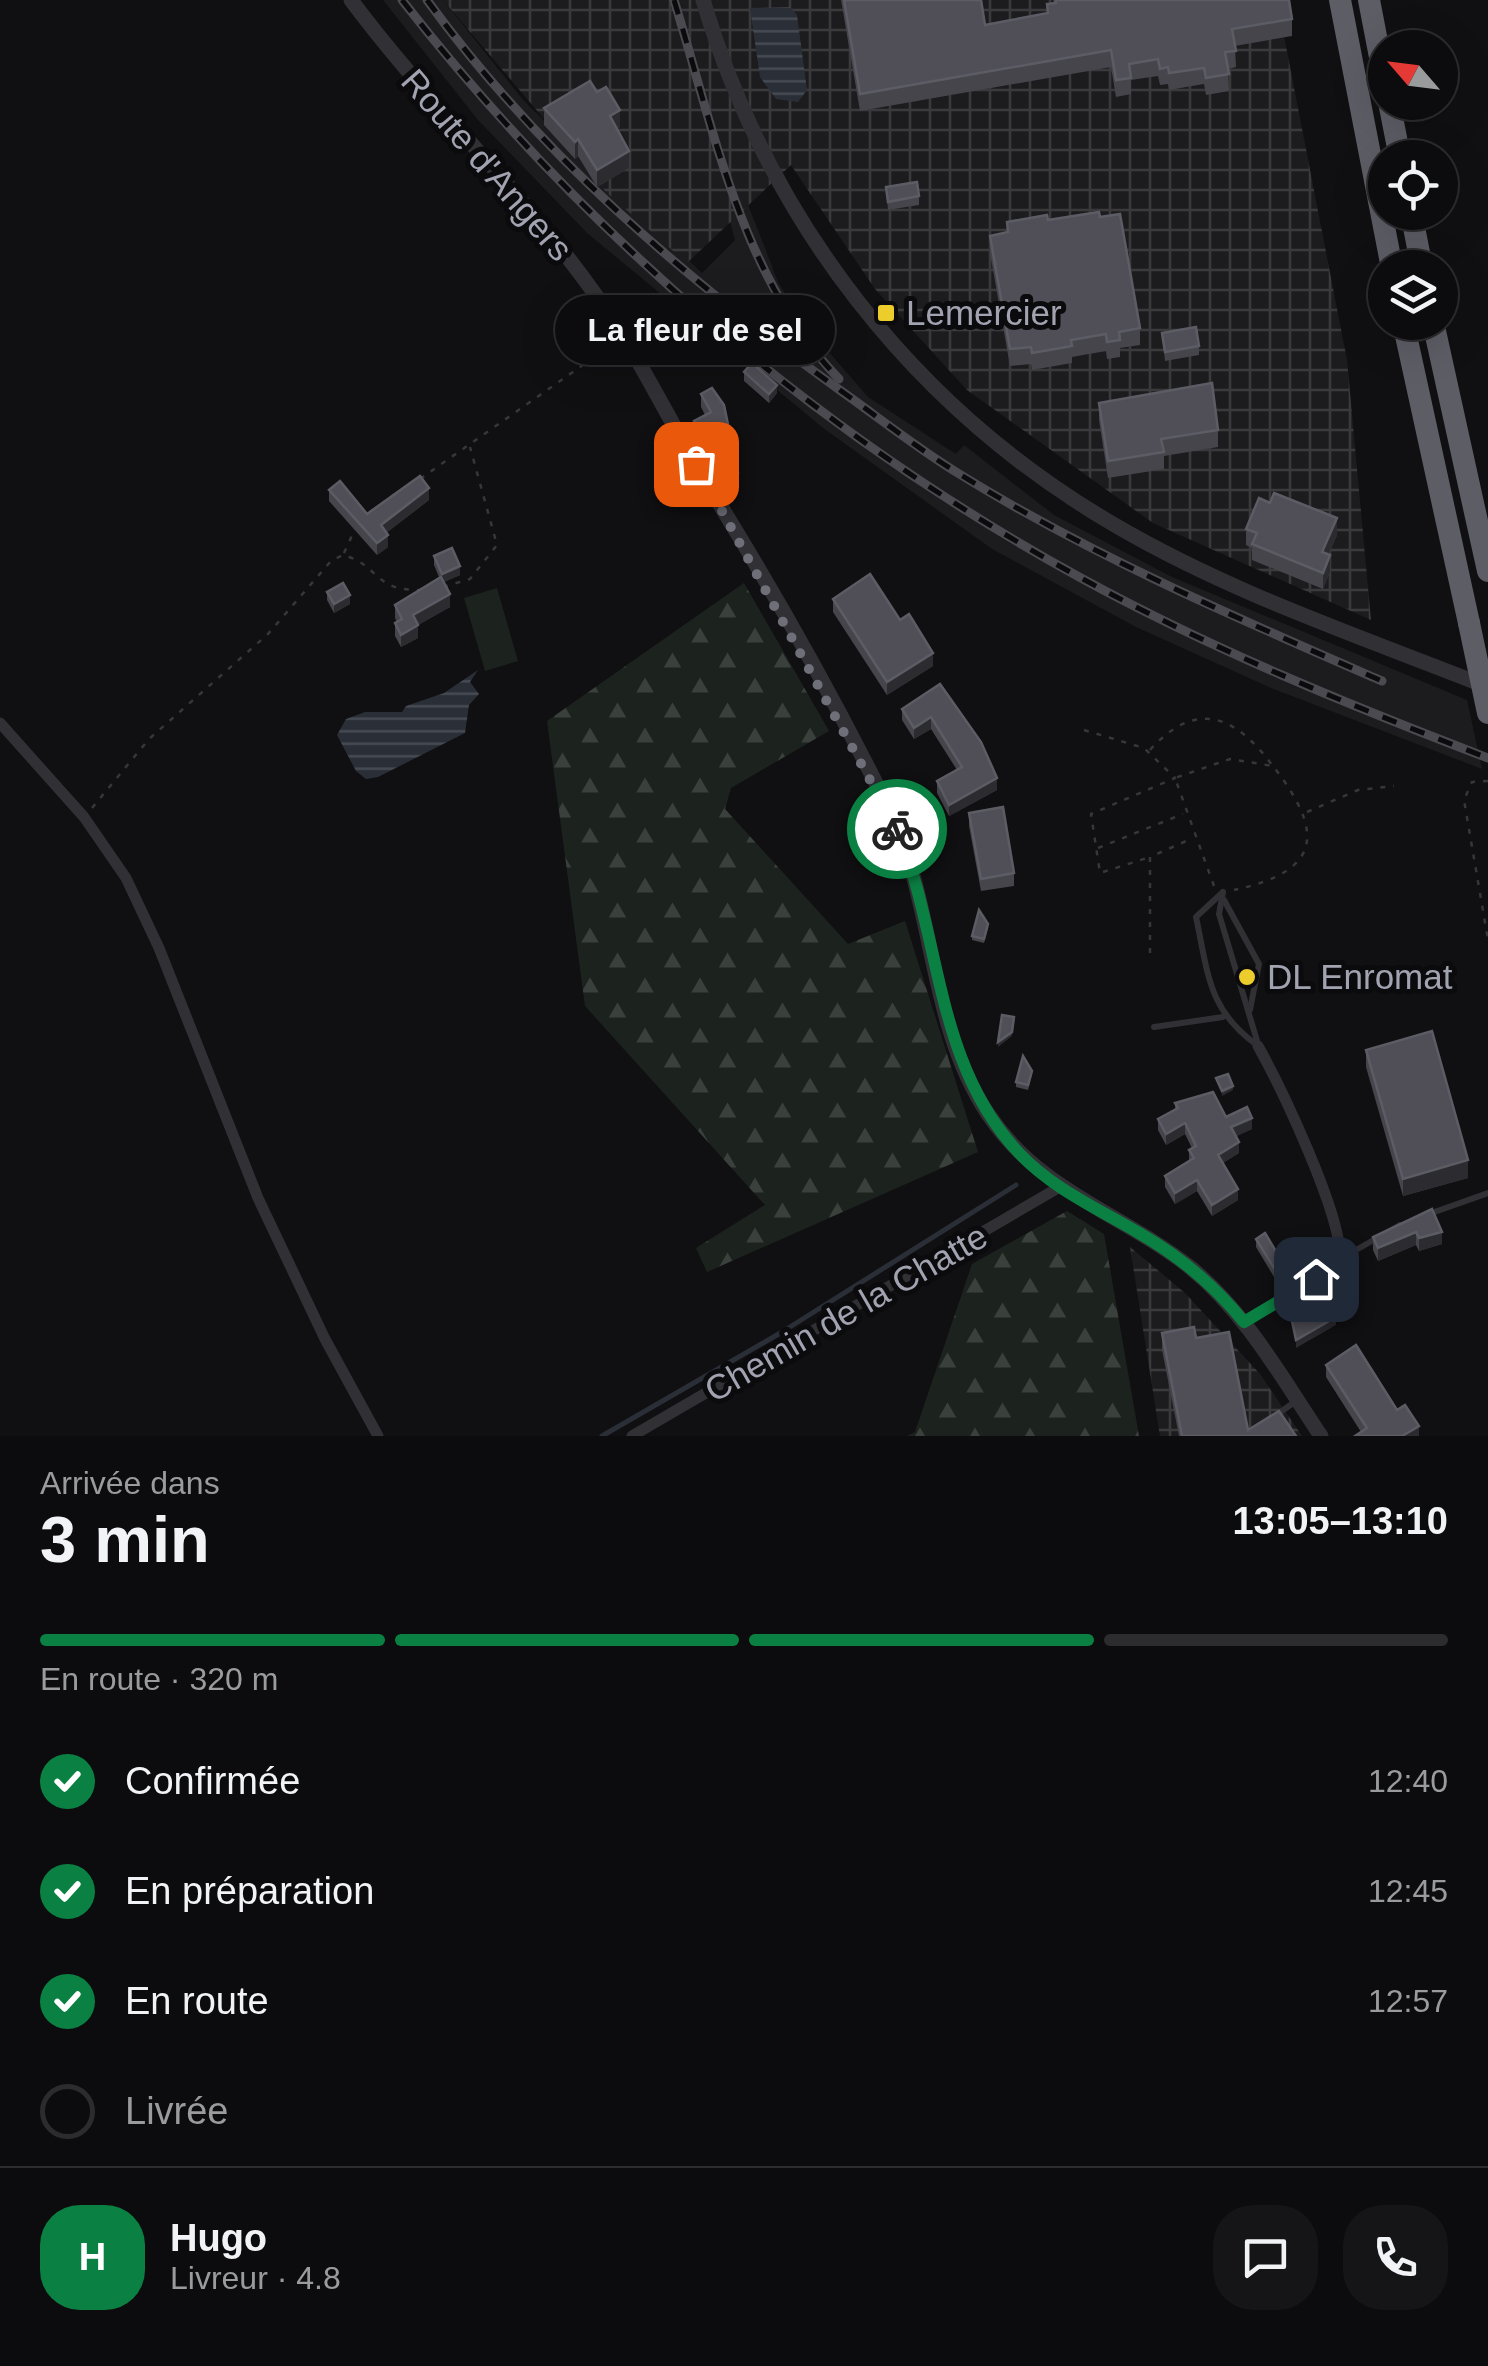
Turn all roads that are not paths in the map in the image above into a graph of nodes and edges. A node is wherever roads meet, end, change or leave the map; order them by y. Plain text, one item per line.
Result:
1 (351, 0) edge
2 (703, 0) edge
3 (1340, 0) edge
4 (1369, 0) edge
5 (1375, 30) edge
6 (1389, 250) edge
7 (1407, 340) edge
8 (1438, 340) edge
9 (1488, 571) edge
10 (1488, 687) edge
11 (1488, 714) edge
12 (0, 724) edge
13 (1222, 896) junction
14 (1249, 1012) junction
15 (1223, 1017) junction
16 (1154, 1027) dead end
17 (1258, 1046) junction
18 (1058, 1188) junction
19 (1488, 1192) edge
20 (1424, 1216) edge
21 (1408, 1222) edge
22 (1340, 1258) junction
23 (1243, 1320) junction
24 (1297, 1400) junction
25 (1282, 1410) edge
26 (378, 1436) edge
27 (632, 1436) edge
28 (1321, 1436) edge

1 - 18 street, Route d'Angers
2 - 10 street
3 - 6 highway
4 - 5 highway
7 - 11 highway, bridge
8 - 9 highway
12 - 26 street
13 - 14 lane
13 - 14 lane
13 - 15 lane
14 - 17 lane
15 - 16 lane
15 - 17 lane
17 - 22 street
18 - 23 street, Route d'Angers
18 - 27 street, Chemin de la Chatte
19 - 20 lane
21 - 22 lane
22 - 23 street
23 - 24 street, Route d'Angers
24 - 25 lane
24 - 28 street, Route d'Angers

